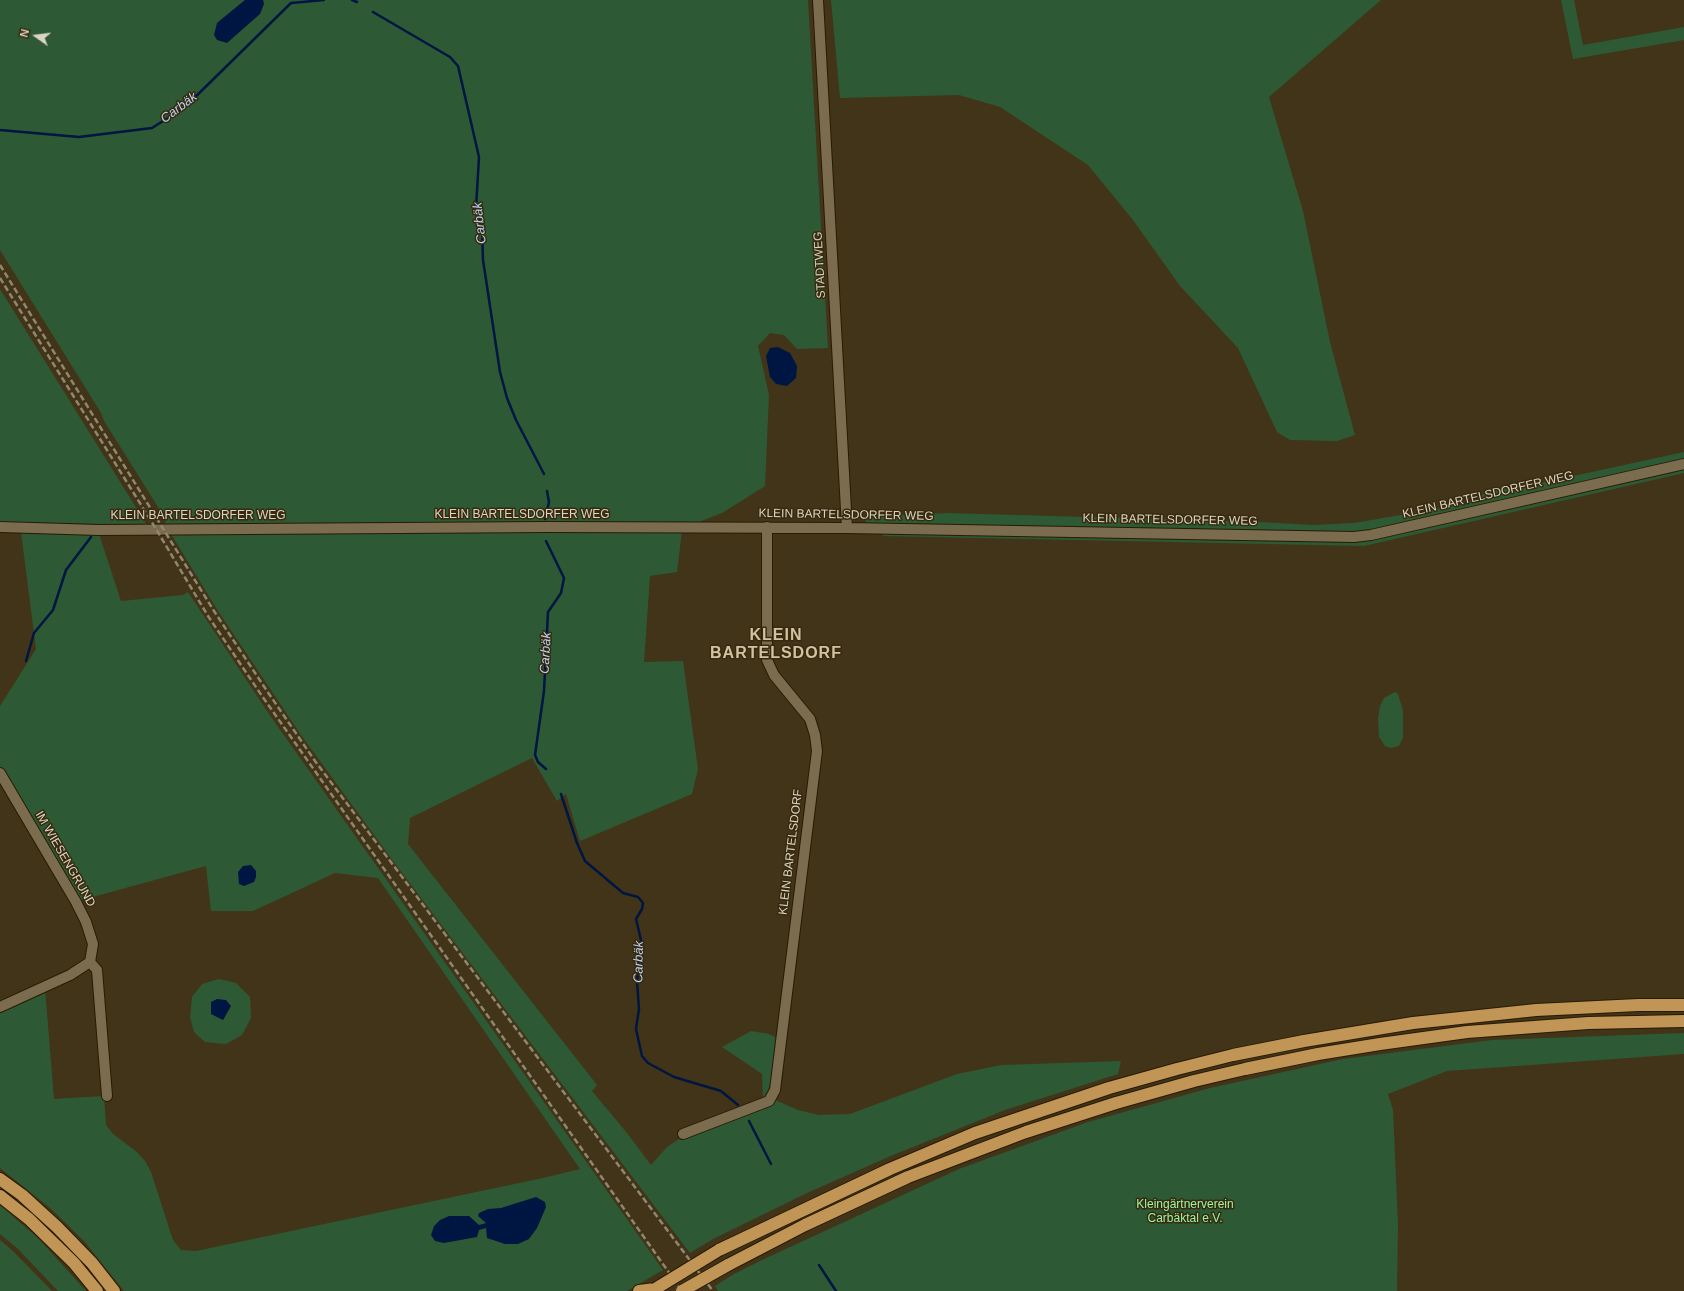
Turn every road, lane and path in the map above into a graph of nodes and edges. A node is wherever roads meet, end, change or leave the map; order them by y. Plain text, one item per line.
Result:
1 (818, 0) edge
2 (1684, 464) edge
3 (0, 527) edge
4 (767, 527) junction
5 (847, 528) junction
6 (0, 773) edge
7 (90, 962) junction
8 (1684, 1005) edge
9 (0, 1007) edge
10 (1684, 1021) edge
11 (107, 1096) dead end
12 (683, 1134) dead end
13 (0, 1179) edge
14 (0, 1196) edge
15 (653, 1290) edge
16 (97, 1291) edge
17 (114, 1291) edge
18 (639, 1291) edge
19 (682, 1291) edge

1 - 5 street, STADTWEG
2 - 5 street, KLEIN BARTELSDORFER WEG
3 - 4 street, KLEIN BARTELSDORFER WEG
4 - 5 street, KLEIN BARTELSDORFER WEG
4 - 12 street, KLEIN BARTELSDORF
6 - 7 street, IM WIESENGRUND
7 - 9 street
7 - 11 street
8 - 15 highway, bridge
10 - 19 highway, bridge
13 - 17 highway
14 - 16 highway
15 - 18 highway

